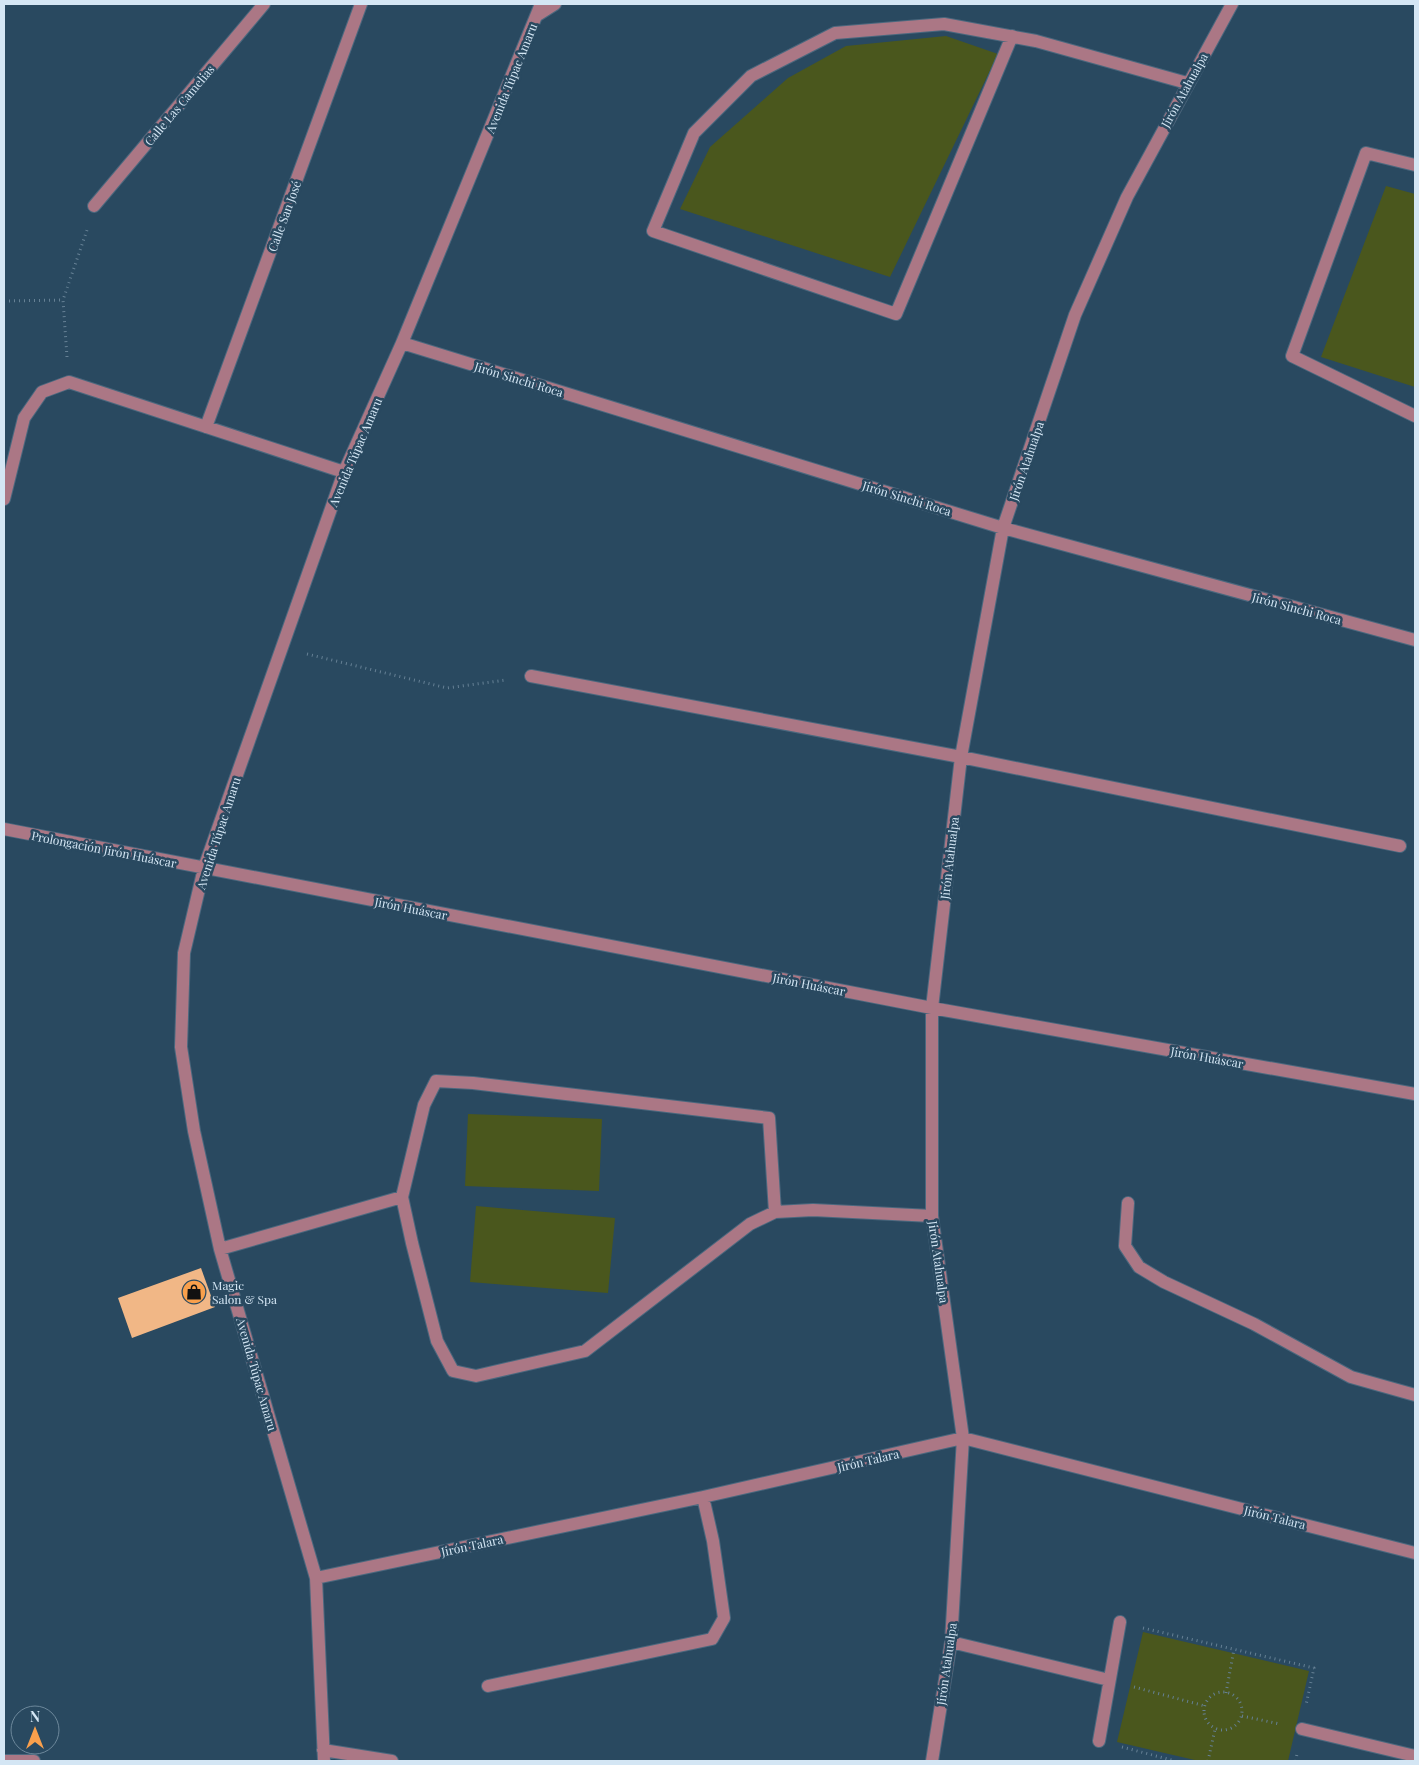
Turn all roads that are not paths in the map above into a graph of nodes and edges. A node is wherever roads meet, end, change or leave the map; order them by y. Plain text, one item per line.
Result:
1 (264, 4) edge
2 (361, 4) edge
3 (541, 4) edge
4 (555, 4) edge
5 (1232, 4) edge
6 (536, 16) junction
7 (1012, 36) junction
8 (1187, 83) junction
9 (1415, 165) edge
10 (94, 206) road end
11 (402, 344) junction
12 (1415, 416) edge
13 (206, 427) junction
14 (344, 472) junction
15 (4, 499) edge
16 (1003, 528) junction
17 (1415, 640) edge
18 (531, 676) road end
19 (961, 757) junction
20 (4, 829) edge
21 (1400, 846) dead end
22 (204, 868) junction
23 (932, 1008) junction
24 (1415, 1094) edge
25 (402, 1197) junction
26 (1128, 1202) dead end
27 (775, 1212) junction
28 (932, 1216) junction
29 (220, 1249) junction
30 (1415, 1395) edge
31 (963, 1438) junction
32 (702, 1497) junction
33 (1415, 1553) edge
34 (316, 1578) junction
35 (1120, 1622) road end
36 (950, 1642) junction
37 (1109, 1680) junction
38 (488, 1686) dead end
39 (1302, 1729) road end
40 (1099, 1741) road end
41 (324, 1756) edge
42 (1415, 1756) edge
43 (4, 1761) edge
44 (34, 1761) edge
45 (392, 1761) edge
46 (932, 1761) edge

1 - 10 street, Calle Las Camelias
2 - 13 street, Calle San José
3 - 6 street, Avenida Túpac Amaru
4 - 6 street
5 - 8 street, Jirón Atahualpa
6 - 11 street, Avenida Túpac Amaru
7 - 7 street
7 - 8 street
8 - 16 street, Jirón Atahualpa
9 - 12 street
11 - 14 street, Avenida Túpac Amaru
11 - 16 street, Jirón Sinchi Roca
13 - 14 street
13 - 15 street
14 - 22 street, Avenida Túpac Amaru
16 - 17 street, Jirón Sinchi Roca
16 - 19 street, Jirón Atahualpa
18 - 19 street
19 - 21 street
19 - 23 street, Jirón Atahualpa
20 - 22 street, Prolongación Jirón Huáscar
22 - 23 street, Jirón Huáscar
22 - 29 street, Avenida Túpac Amaru
23 - 24 street, Jirón Huáscar
23 - 28 street, Jirón Atahualpa
25 - 27 street
25 - 27 street
25 - 29 street
26 - 30 street
27 - 28 street
28 - 31 street, Jirón Atahualpa
29 - 34 street, Avenida Túpac Amaru
31 - 32 street, Jirón Talara
31 - 33 street, Jirón Talara
31 - 36 street, Jirón Atahualpa
32 - 34 street, Jirón Talara
32 - 38 street
34 - 41 street, Avenida Túpac Amaru
35 - 37 street
36 - 37 street
36 - 46 street, Jirón Atahualpa
37 - 40 street
39 - 42 street
41 - 45 street
43 - 44 street

